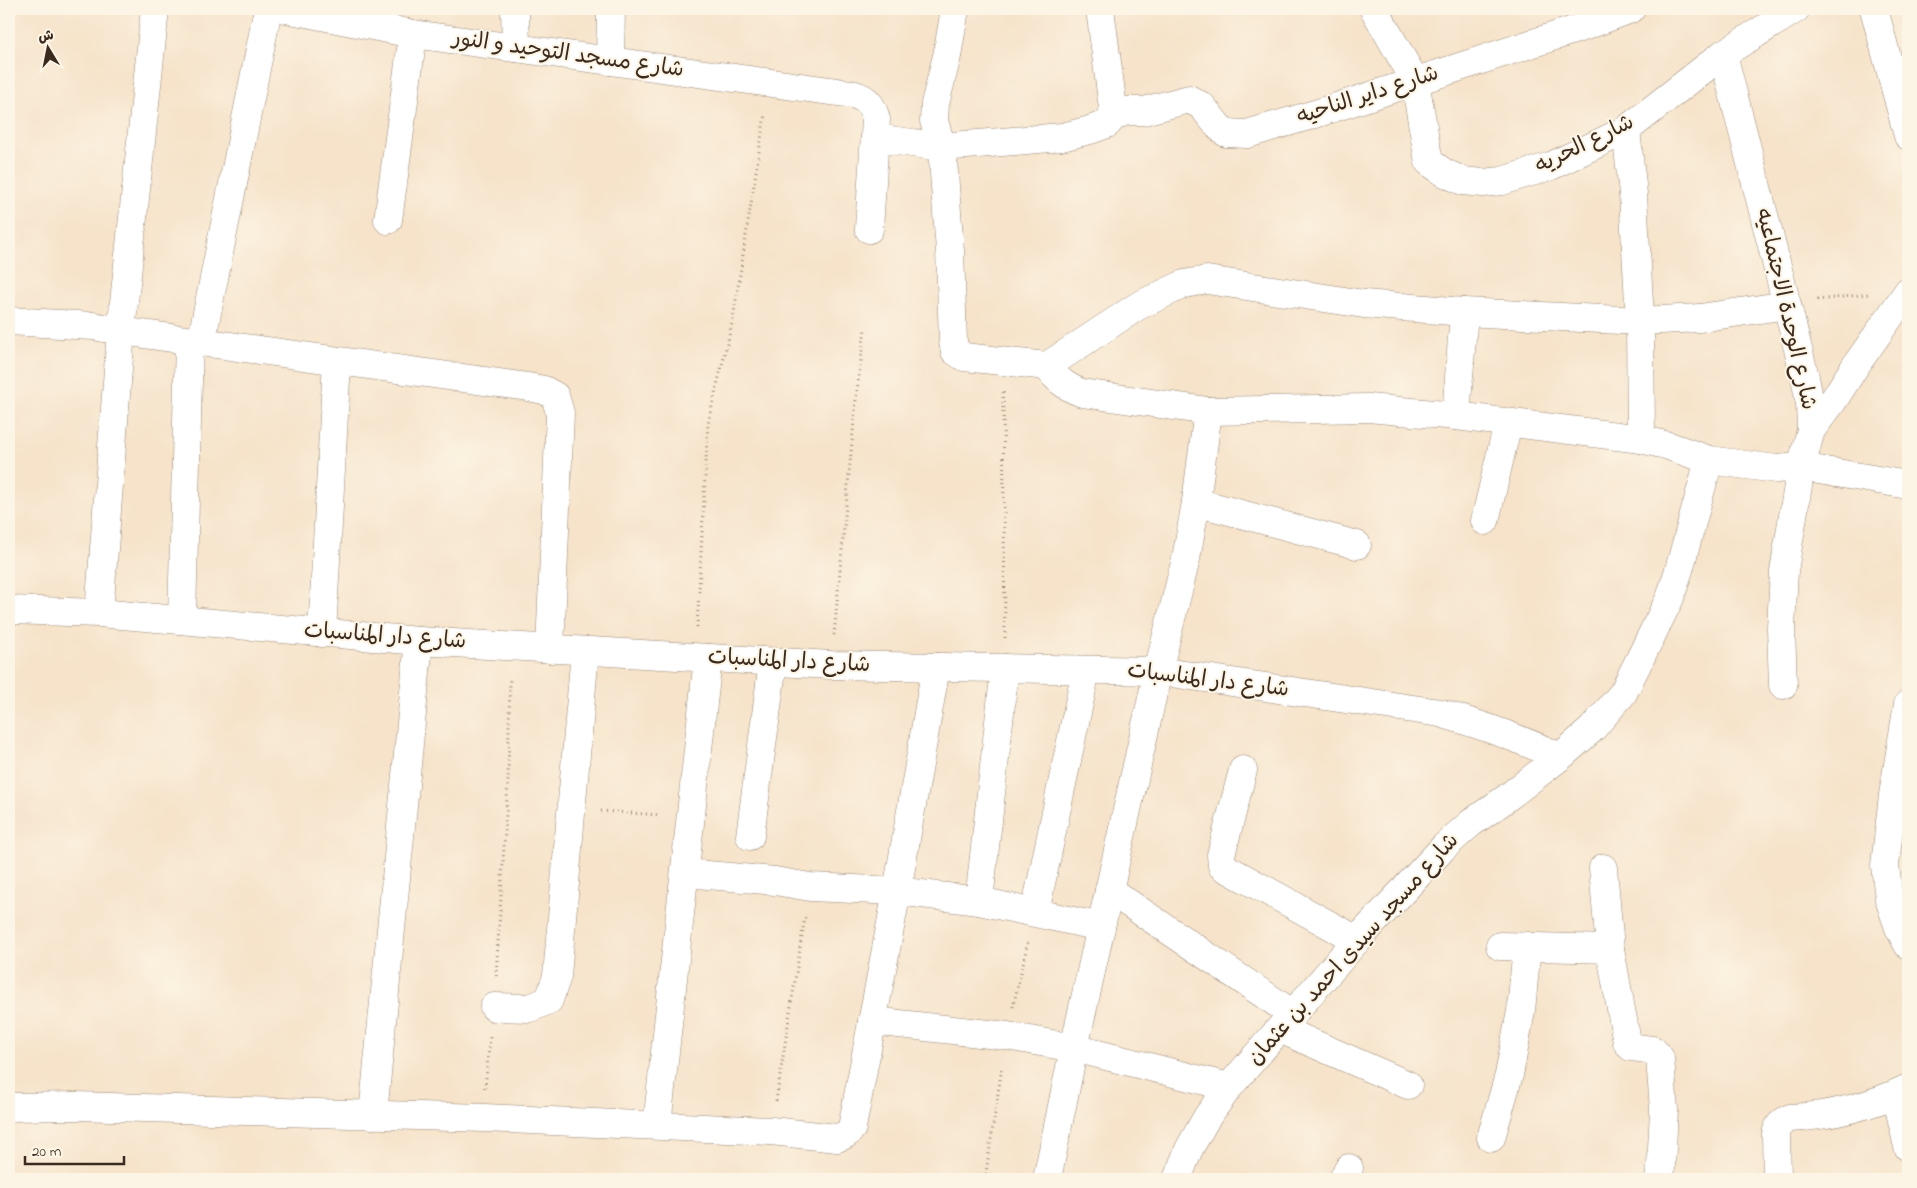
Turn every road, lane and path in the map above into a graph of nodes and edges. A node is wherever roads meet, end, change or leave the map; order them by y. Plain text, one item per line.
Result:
1 (156, 9) edge
2 (268, 9) edge
3 (286, 9) edge
4 (515, 9) edge
5 (611, 9) edge
6 (955, 9) edge
7 (1100, 9) edge
8 (1374, 9) edge
9 (1631, 9) edge
10 (1796, 9) edge
11 (1874, 9) edge
12 (413, 34) junction
13 (516, 48) junction
14 (1722, 54) junction
15 (610, 61) junction
16 (1416, 81) junction
17 (770, 84) junction
18 (1114, 116) junction
19 (1626, 130) junction
20 (1908, 136) edge
21 (875, 138) junction
22 (942, 148) junction
23 (388, 220) dead end
24 (868, 229) dead end
25 (1908, 291) edge
26 (1871, 293) dead end
27 (1787, 304) junction
28 (1464, 312) junction
29 (9, 321) edge
30 (1640, 321) junction
31 (864, 330) dead end
32 (121, 331) junction
33 (195, 342) junction
34 (337, 361) junction
35 (1003, 361) junction
36 (1047, 366) junction
37 (1208, 410) junction
38 (1456, 416) junction
39 (1508, 423) junction
40 (1811, 430) junction
41 (1640, 439) junction
42 (1709, 460) junction
43 (1801, 467) junction
44 (1908, 485) edge
45 (1196, 502) junction
46 (1485, 520) dead end
47 (1357, 545) dead end
48 (9, 610) edge
49 (99, 613) junction
50 (182, 620) junction
51 (322, 633) junction
52 (419, 641) junction
53 (511, 647) junction
54 (550, 649) junction
55 (585, 651) junction
56 (702, 658) junction
57 (773, 662) junction
58 (831, 665) junction
59 (936, 667) junction
60 (1005, 668) junction
61 (1086, 670) junction
62 (1158, 671) junction
63 (1783, 685) dead end
64 (1908, 704) edge
65 (1560, 757) junction
66 (1243, 770) dead end
67 (570, 808) junction
68 (690, 817) junction
69 (750, 836) dead end
70 (1603, 868) dead end
71 (685, 873) junction
72 (810, 887) junction
73 (1110, 890) junction
74 (897, 891) junction
75 (979, 901) junction
76 (1034, 912) junction
77 (1101, 927) junction
78 (1357, 940) junction
79 (1908, 945) edge
80 (1500, 946) dead end
81 (1527, 946) junction
82 (1610, 949) junction
83 (494, 1007) junction
84 (872, 1021) junction
85 (1286, 1022) junction
86 (1007, 1036) junction
87 (1074, 1048) junction
88 (1408, 1084) dead end
89 (1229, 1087) junction
90 (1902, 1091) edge
91 (9, 1107) edge
92 (373, 1115) junction
93 (485, 1118) junction
94 (657, 1125) junction
95 (772, 1131) junction
96 (1491, 1138) dead end
97 (1908, 1147) edge
98 (1179, 1178) edge
99 (985, 1179) edge
100 (1047, 1179) edge
101 (1659, 1179) edge
102 (1777, 1179) edge

1 - 32 street
2 - 33 street
3 - 12 street, شارع مسجد التوحيد و النور
4 - 13 street
5 - 15 street
6 - 22 street
7 - 18 street
8 - 16 street
9 - 16 street, شارع داير الناحيه
10 - 14 street, شارع الحريه
11 - 20 street
12 - 13 street, شارع مسجد التوحيد و النور
12 - 23 street
13 - 15 street, شارع مسجد التوحيد و النور
14 - 19 street, شارع الحريه
14 - 27 street, شارع الوحدة الاجتماعيه
15 - 17 street, شارع مسجد التوحيد و النور
16 - 18 street, شارع داير الناحيه
16 - 19 street, شارع الحريه
17 - 21 street, شارع مسجد التوحيد و النور
17 - 56 path
18 - 22 street
19 - 30 street
21 - 22 street
21 - 24 street
22 - 35 street
25 - 40 street
26 - 27 path
27 - 30 street
27 - 40 street, شارع الوحدة الاجتماعيه
28 - 30 street
28 - 36 street
28 - 38 street
29 - 32 street
30 - 41 street
31 - 58 path
32 - 33 street
32 - 49 street
33 - 34 street
33 - 50 street
34 - 51 street
34 - 54 street
35 - 36 street
35 - 60 path
36 - 37 street
37 - 38 street
37 - 45 street
38 - 39 street
39 - 41 street
39 - 46 street
40 - 43 street, شارع الوحدة الاجتماعيه
41 - 42 street
42 - 43 street
42 - 65 street, شارع مسجد سيدى احمد بن عثمان
43 - 44 street
43 - 63 street, شارع الوحدة الاجتماعيه
45 - 47 street
45 - 62 street
48 - 49 street, شارع دار المناسبات
49 - 50 street, شارع دار المناسبات
50 - 51 street, شارع دار المناسبات
51 - 52 street, شارع دار المناسبات
52 - 53 street, شارع دار المناسبات
52 - 92 street
53 - 54 street, شارع دار المناسبات
53 - 83 path
54 - 55 street, شارع دار المناسبات
55 - 56 street, شارع دار المناسبات
55 - 67 street
56 - 57 street, شارع دار المناسبات
56 - 68 street
57 - 58 street, شارع دار المناسبات
57 - 69 street
58 - 59 street, شارع دار المناسبات
59 - 60 street, شارع دار المناسبات
59 - 74 street
60 - 61 street, شارع دار المناسبات
60 - 75 street
61 - 62 street, شارع دار المناسبات
61 - 76 street
62 - 65 street, شارع دار المناسبات
62 - 73 street
64 - 79 street
65 - 78 street, شارع مسجد سيدى احمد بن عثمان
66 - 78 street
67 - 68 path
67 - 83 street
68 - 71 street
70 - 82 street
71 - 72 street
71 - 94 street
72 - 74 street
72 - 95 path
73 - 77 street
73 - 85 street
74 - 75 street
74 - 84 street
75 - 76 street
76 - 77 street
76 - 86 path
77 - 87 street
78 - 85 street, شارع مسجد سيدى احمد بن عثمان
80 - 81 street
81 - 82 street
81 - 96 street
82 - 101 street
83 - 93 path
84 - 86 street
84 - 95 street
85 - 88 street
85 - 89 street, شارع مسجد سيدى احمد بن عثمان
86 - 87 street
86 - 99 path
87 - 89 street
87 - 100 street
89 - 98 street, شارع مسجد سيدى احمد بن عثمان
90 - 97 street
90 - 102 street
91 - 92 street
92 - 93 street
93 - 94 street
94 - 95 street

